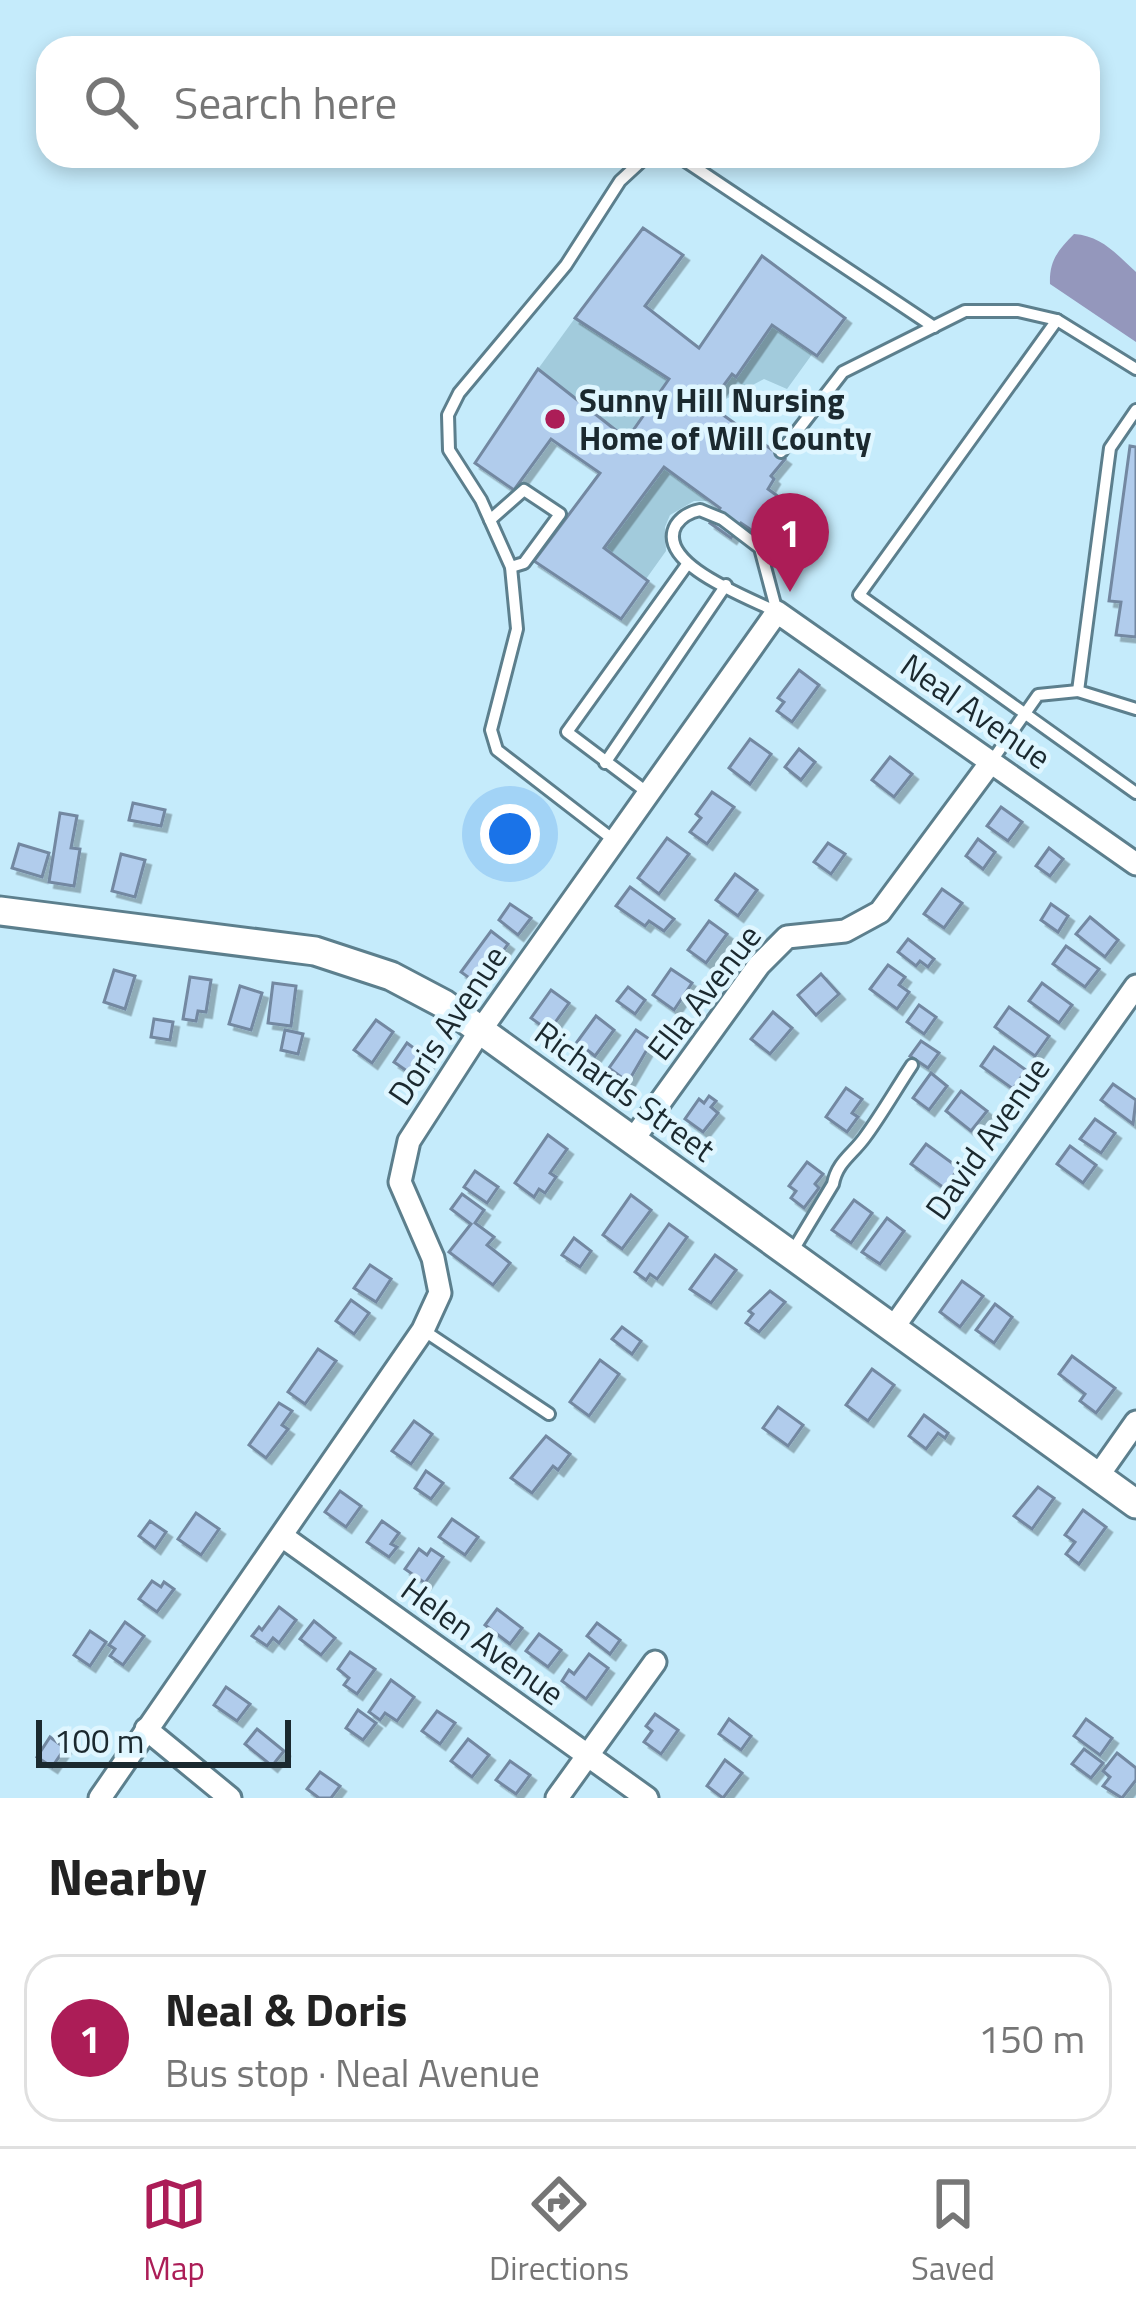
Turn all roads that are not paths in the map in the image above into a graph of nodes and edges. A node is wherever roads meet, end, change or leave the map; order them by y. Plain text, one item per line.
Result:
1 (634, 168) edge
2 (696, 168) edge
3 (1057, 320) junction
4 (934, 327) junction
5 (1136, 369) edge
6 (1136, 410) edge
7 (782, 452) dead end
8 (490, 520) junction
9 (686, 566) junction
10 (511, 567) junction
11 (766, 578) junction
12 (725, 585) junction
13 (739, 592) junction
14 (777, 611) junction
15 (1078, 692) junction
16 (1136, 709) edge
17 (1024, 714) junction
18 (991, 762) junction
19 (605, 763) junction
20 (1136, 793) edge
21 (648, 794) junction
22 (615, 841) junction
23 (1136, 865) edge
24 (0, 911) edge
25 (1136, 986) edge
26 (480, 1031) junction
27 (912, 1065) dead end
28 (632, 1141) junction
29 (790, 1255) junction
30 (892, 1328) junction
31 (423, 1330) junction
32 (549, 1414) dead end
33 (1136, 1422) edge
34 (1097, 1476) junction
35 (1136, 1504) edge
36 (282, 1536) junction
37 (656, 1662) dead end
38 (146, 1729) junction
39 (586, 1755) junction
40 (100, 1798) edge
41 (230, 1798) edge
42 (557, 1798) edge
43 (647, 1798) edge

1 - 8 lane
2 - 4 lane
3 - 4 lane
3 - 5 lane
3 - 17 lane
4 - 7 lane
6 - 15 lane
8 - 10 lane
8 - 10 lane
9 - 11 lane
9 - 12 lane
9 - 19 lane
10 - 22 lane
11 - 13 lane
11 - 14 lane
12 - 13 lane
12 - 19 lane
13 - 14 lane
14 - 18 street, Neal Avenue
14 - 21 street, Doris Avenue
15 - 16 lane
15 - 17 lane
17 - 18 lane
17 - 20 lane
18 - 23 street, Neal Avenue
18 - 28 street, Ella Avenue
19 - 21 lane
21 - 22 street, Doris Avenue
22 - 26 street, Doris Avenue
24 - 26 street, Richards Street
25 - 30 street, David Avenue
26 - 28 street, Richards Street
26 - 31 street, Doris Avenue
27 - 29 lane
28 - 29 street, Richards Street
29 - 30 street, Richards Street
30 - 34 street, Richards Street
31 - 32 lane
31 - 36 street, Doris Avenue
33 - 34 street
34 - 35 street, Richards Street
36 - 38 street, Doris Avenue
36 - 39 street, Helen Avenue
37 - 39 street
38 - 40 street, Doris Avenue
38 - 41 street
39 - 42 street
39 - 43 street, Helen Avenue

